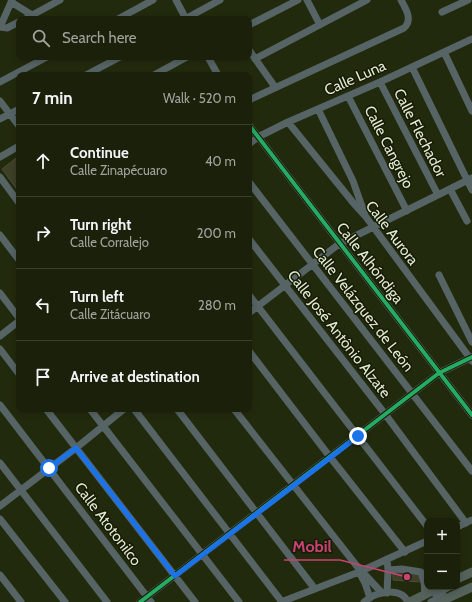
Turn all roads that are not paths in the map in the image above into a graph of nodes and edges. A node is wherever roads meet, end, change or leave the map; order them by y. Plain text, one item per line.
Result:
1 (60, 0) edge
2 (153, 0) edge
3 (176, 0) edge
4 (220, 0) edge
5 (298, 0) edge
6 (306, 0) edge
7 (367, 0) edge
8 (401, 0) edge
9 (468, 0) edge
10 (11, 1) edge
11 (442, 12) dead end
12 (32, 15) joint
13 (124, 16) edge
14 (184, 16) edge
15 (191, 16) edge
16 (252, 23) edge
17 (16, 24) edge
18 (320, 25) junction
19 (0, 27) edge
20 (472, 39) edge
21 (444, 52) junction
22 (252, 54) edge
23 (255, 59) junction
24 (41, 60) edge
25 (114, 60) edge
26 (183, 60) edge
27 (210, 60) edge
28 (412, 67) junction
29 (19, 72) edge
30 (92, 72) edge
31 (166, 72) edge
32 (216, 72) edge
33 (16, 73) edge
34 (0, 82) edge
35 (380, 82) junction
36 (275, 87) junction
37 (348, 96) junction
38 (252, 98) edge
39 (0, 101) edge
40 (318, 109) junction
41 (16, 110) edge
42 (472, 111) edge
43 (9, 114) junction
44 (0, 119) edge
45 (16, 122) edge
46 (288, 122) junction
47 (252, 129) edge
48 (258, 137) junction
49 (252, 142) edge
50 (16, 149) edge
51 (0, 157) edge
52 (0, 177) edge
53 (470, 179) edge
54 (252, 186) edge
55 (450, 189) junction
56 (472, 190) edge
57 (438, 196) junction
58 (16, 199) edge
59 (407, 211) junction
60 (366, 217) junction
61 (467, 221) dead end
62 (373, 228) junction
63 (0, 235) edge
64 (252, 243) edge
65 (339, 244) junction
66 (16, 256) edge
67 (312, 265) junction
68 (439, 275) dead end
69 (285, 286) junction
70 (0, 293) edge
71 (252, 299) edge
72 (258, 306) junction
73 (252, 311) edge
74 (16, 316) edge
75 (16, 323) edge
76 (0, 336) edge
77 (472, 342) edge
78 (0, 349) edge
79 (252, 355) edge
80 (471, 359) edge
81 (16, 370) edge
82 (439, 373) junction
83 (412, 394) junction
84 (0, 405) edge
85 (48, 412) edge
86 (92, 412) edge
87 (120, 412) edge
88 (136, 412) edge
89 (179, 412) edge
90 (236, 412) edge
91 (385, 414) junction
92 (472, 415) edge
93 (103, 426) junction
94 (358, 436) junction
95 (76, 448) junction
96 (330, 457) junction
97 (0, 463) edge
98 (49, 468) junction
99 (472, 472) edge
100 (294, 486) junction
101 (20, 490) junction
102 (0, 506) edge
103 (257, 513) junction
104 (0, 519) edge
105 (424, 522) edge
106 (469, 522) edge
107 (230, 533) junction
108 (424, 542) edge
109 (405, 552) junction
110 (203, 555) junction
111 (387, 559) junction
112 (359, 569) junction
113 (388, 570) junction
114 (472, 572) edge
115 (0, 575) edge
116 (175, 576) junction
117 (472, 576) edge
118 (460, 578) edge
119 (460, 582) edge
120 (472, 582) edge
121 (472, 586) edge
122 (315, 588) junction
123 (434, 590) edge
124 (384, 593) junction
125 (425, 594) junction
126 (453, 595) edge
127 (149, 599) edge
128 (367, 600) edge
129 (22, 602) edge
130 (65, 602) edge
131 (107, 602) edge
132 (140, 602) edge
133 (195, 602) edge
134 (239, 602) edge
135 (282, 602) edge
136 (409, 602) edge
137 (417, 602) edge
138 (431, 602) edge
139 (439, 602) edge

1 - 12 street
2 - 13 street
3 - 14 street
4 - 15 street
5 - 16 street
6 - 18 street
7 - 18 street
8 - 36 street
9 - 11 street
10 - 12 street
10 - 19 street
17 - 19 street
18 - 23 street
20 - 21 street, Calle Luna
21 - 28 street, Calle Luna
21 - 42 street
22 - 23 street
23 - 36 street
24 - 29 street
25 - 30 street
26 - 31 street
27 - 32 street
28 - 35 street, Calle Luna
28 - 53 street
33 - 34 street
35 - 37 street, Calle Luna
35 - 57 street, Calle Flechador
36 - 38 street
37 - 40 street, Calle Luna
37 - 59 street, Calle Cangrejo
39 - 43 street
40 - 46 street, Calle Luna
40 - 60 street
41 - 43 street
43 - 44 street
43 - 45 street
46 - 48 street, Calle Luna
46 - 60 street, Calle Aurora
47 - 48 street, Calle Alhóndiga
48 - 49 street, Calle Luna
48 - 65 street, Calle Alhóndiga
50 - 51 street
52 - 58 street
53 - 55 street
53 - 56 street
54 - 67 street, Calle Velázquez de León
55 - 57 street
55 - 61 street
57 - 59 street
59 - 62 street
60 - 62 street, Calle Aurora
62 - 65 street
62 - 80 street, Calle Aurora
63 - 66 street
64 - 69 street, Calle José Antônio Alzate
65 - 67 street
65 - 82 street, Calle Alhóndiga
67 - 69 street
67 - 83 street, Calle Velázquez de León
68 - 77 street
69 - 72 street
69 - 91 street, Calle José Antônio Alzate
70 - 74 street
71 - 72 street
72 - 73 street
72 - 94 street
75 - 76 street
78 - 81 street
79 - 96 street
80 - 82 street
82 - 83 street
82 - 92 street, Calle Alhóndiga
83 - 91 street
83 - 99 street, Calle Velázquez de León
84 - 98 street, Calle Atotonilco
85 - 95 street
86 - 93 street
87 - 93 street
88 - 107 street
89 - 103 street
90 - 100 street
91 - 94 street
91 - 106 street, Calle José Antônio Alzate
93 - 95 street
93 - 110 street
94 - 96 street
94 - 105 street
95 - 98 street
95 - 116 street
96 - 100 street
96 - 109 street
97 - 101 street
98 - 101 street
98 - 127 street, Calle Atotonilco
100 - 103 street
100 - 112 street
101 - 102 street
101 - 131 street
103 - 107 street
103 - 122 street
104 - 130 street
107 - 110 street
107 - 135 street
108 - 109 street
109 - 111 street
110 - 116 street
110 - 134 street
111 - 112 street
111 - 113 street
112 - 122 street
112 - 124 street
112 - 128 street
113 - 124 street
113 - 125 street
114 - 118 main road
115 - 129 street
116 - 127 street
116 - 133 street
117 - 119 street
120 - 138 street
121 - 126 main road
122 - 135 street
123 - 125 main road
124 - 128 street
124 - 136 street
125 - 136 main road
126 - 137 street
126 - 139 main road
127 - 132 street

